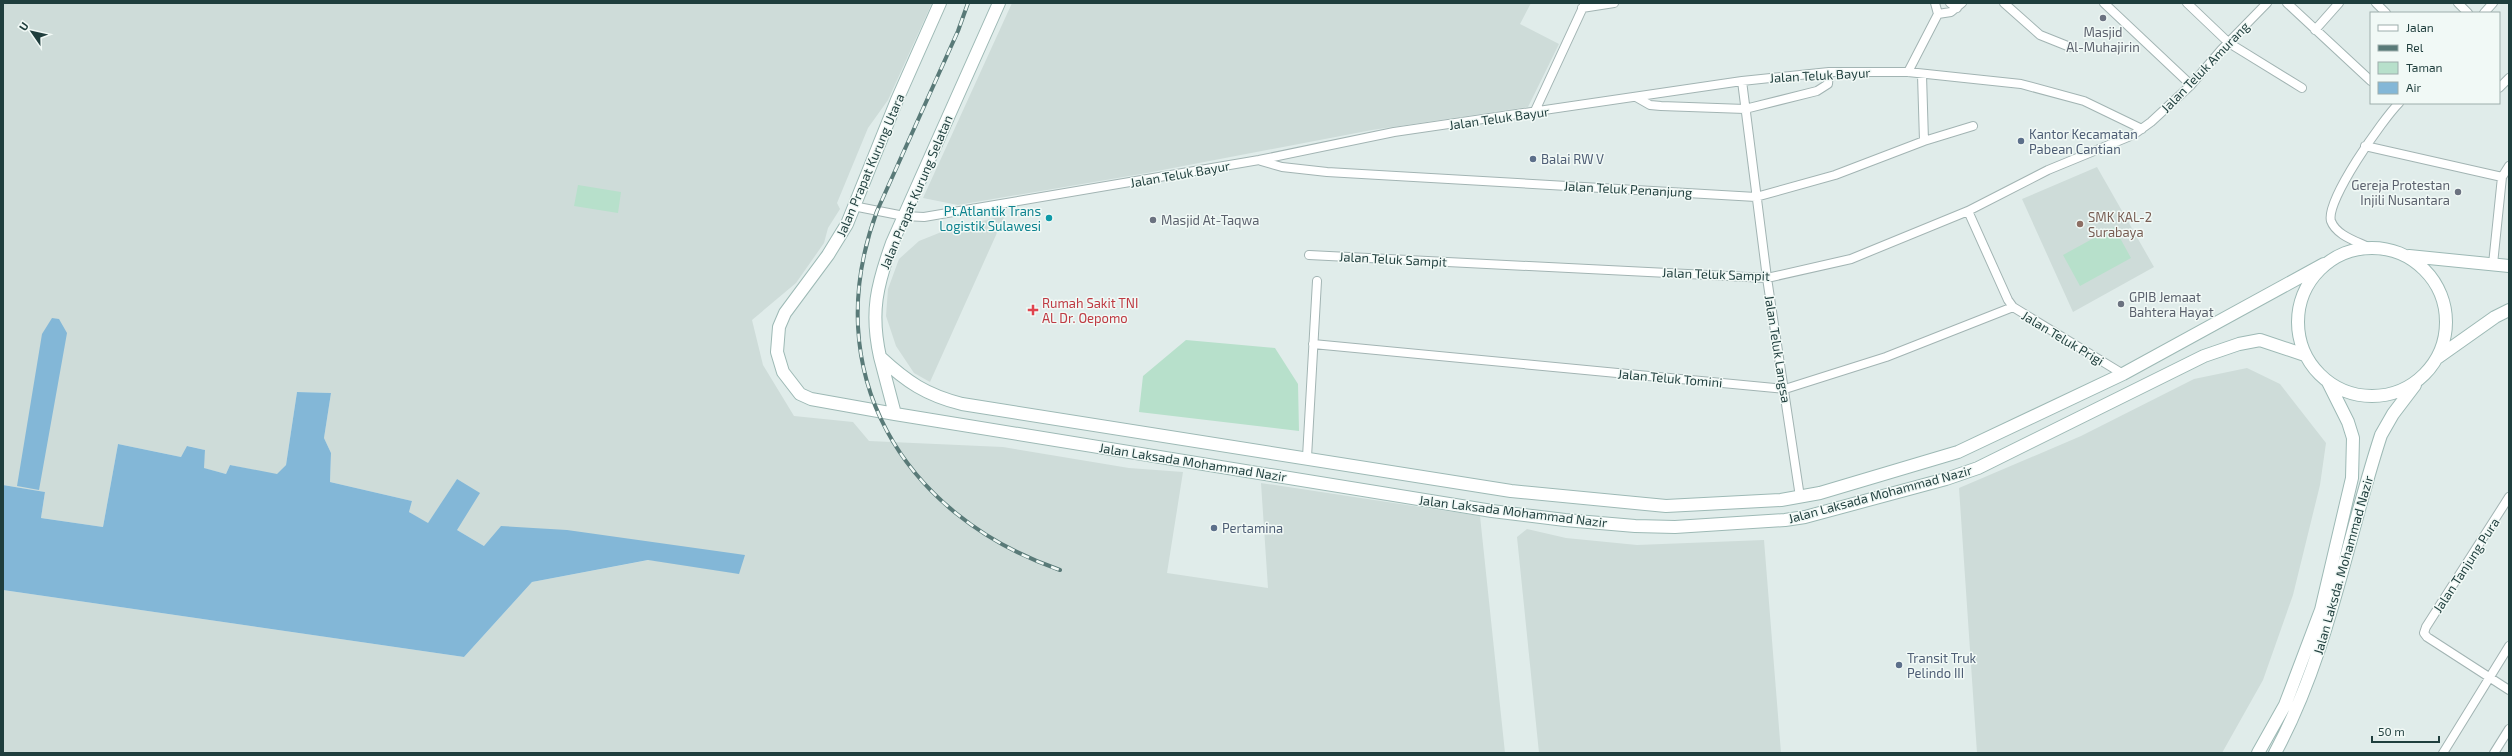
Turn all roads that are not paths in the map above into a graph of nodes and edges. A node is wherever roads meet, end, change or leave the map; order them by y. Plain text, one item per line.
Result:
1 (940, 3) edge
2 (999, 3) edge
3 (1614, 3) edge
4 (1936, 3) edge
5 (2004, 3) edge
6 (2104, 3) edge
7 (2187, 3) edge
8 (2267, 3) edge
9 (2287, 3) edge
10 (2339, 3) edge
11 (2376, 3) edge
12 (2458, 3) edge
13 (2494, 3) edge
14 (1956, 5) edge
15 (1583, 6) edge
16 (2385, 12) edge
17 (2467, 12) edge
18 (2485, 12) edge
19 (1938, 14) junction
20 (2315, 30) junction
21 (2229, 43) junction
22 (2070, 47) dead end
23 (1829, 72) junction
24 (1908, 72) junction
25 (1922, 75) junction
26 (2509, 78) edge
27 (2370, 80) edge
28 (1742, 81) junction
29 (2191, 85) junction
30 (2500, 87) edge
31 (2302, 88) dead end
32 (1636, 97) junction
33 (2397, 104) edge
34 (1745, 109) junction
35 (1534, 113) junction
36 (1973, 126) dead end
37 (2142, 129) junction
38 (1924, 141) junction
39 (2365, 146) junction
40 (1259, 160) junction
41 (2509, 166) edge
42 (2502, 177) junction
43 (1756, 196) junction
44 (853, 206) junction
45 (1968, 211) junction
46 (904, 216) junction
47 (2368, 247) junction
48 (1309, 255) dead end
49 (2408, 256) junction
50 (2324, 264) junction
51 (2493, 264) junction
52 (2509, 266) edge
53 (1767, 278) junction
54 (1316, 281) dead end
55 (2013, 307) junction
56 (2509, 310) edge
57 (1313, 344) junction
58 (2305, 355) junction
59 (880, 357) junction
60 (2436, 359) junction
61 (2123, 374) junction
62 (2418, 380) junction
63 (2328, 382) junction
64 (1785, 389) junction
65 (811, 399) joint
66 (894, 414) junction
67 (1307, 457) junction
68 (2509, 497) edge
69 (1800, 498) junction
70 (2509, 646) edge
71 (2490, 679) junction
72 (2509, 690) edge
73 (2509, 728) edge
74 (2258, 753) edge
75 (2275, 753) edge
76 (2443, 753) edge
77 (2494, 753) edge

1 - 44 street, Jalan Prapat Kurung Utara
2 - 46 street, Jalan Prapat Kurung Selatan
3 - 15 street
4 - 19 street
5 - 22 street
6 - 29 street
7 - 21 street
8 - 21 street, Jalan Teluk Amurang
9 - 20 street
10 - 20 street
11 - 16 street
12 - 17 street
13 - 18 street
14 - 19 street
15 - 35 street
19 - 24 street
20 - 27 street
21 - 29 street, Jalan Teluk Amurang
21 - 31 street
23 - 24 street, Jalan Teluk Bayur
23 - 28 street, Jalan Teluk Bayur
23 - 34 street
24 - 25 street, Jalan Teluk Bayur
25 - 37 street, Jalan Teluk Bayur
25 - 38 street
26 - 30 street
28 - 32 street, Jalan Teluk Bayur
28 - 34 street, Jalan Teluk Langsa
29 - 37 street, Jalan Teluk Amurang
32 - 34 street
32 - 35 street, Jalan Teluk Bayur
33 - 39 street
34 - 43 street, Jalan Teluk Langsa
35 - 40 street, Jalan Teluk Bayur
36 - 38 street, Jalan Teluk Penanjung
37 - 45 street, Jalan Teluk Sampit
38 - 43 street, Jalan Teluk Penanjung
39 - 42 street
39 - 47 street
40 - 43 street, Jalan Teluk Penanjung
40 - 46 street, Jalan Teluk Bayur
41 - 42 street
42 - 51 street
43 - 53 street, Jalan Teluk Langsa
44 - 46 street, Jalan Teluk Bayur
44 - 65 street, Jalan Prapat Kurung Utara
45 - 53 street, Jalan Teluk Sampit
45 - 55 street, Jalan Teluk Prigi
46 - 59 street, Jalan Prapat Kurung Selatan
47 - 49 street
47 - 50 street, Jalan Laksada Mohammad Nazir
48 - 53 street, Jalan Teluk Sampit
49 - 51 street
49 - 60 street
50 - 58 street
50 - 61 street, Jalan Laksada Mohammad Nazir
51 - 52 street
53 - 64 street, Jalan Teluk Langsa
54 - 57 street
55 - 61 street, Jalan Teluk Prigi
55 - 64 street, Jalan Teluk Tomini
56 - 60 street
57 - 64 street, Jalan Teluk Tomini
57 - 67 street
58 - 63 street
58 - 66 street, Jalan Laksada Mohammad Nazir
59 - 66 street, Jalan Prapat Kurung Selatan
59 - 67 street, Jalan Laksada Mohammad Nazir
60 - 62 street, Jalan Laksda. Mohammad Nazir
61 - 69 street, Jalan Laksada Mohammad Nazir
62 - 63 street
62 - 75 street, Jalan Laksda. Mohammad Nazir
63 - 74 street, Jalan Laksda. Mohammad Nazir
64 - 69 street, Jalan Teluk Langsa
65 - 66 street, Jalan Laksada Mohammad Nazir
67 - 69 street, Jalan Laksada Mohammad Nazir
68 - 71 street, Jalan Tanjung Pura
70 - 71 street
71 - 72 street
71 - 76 street
73 - 77 street

